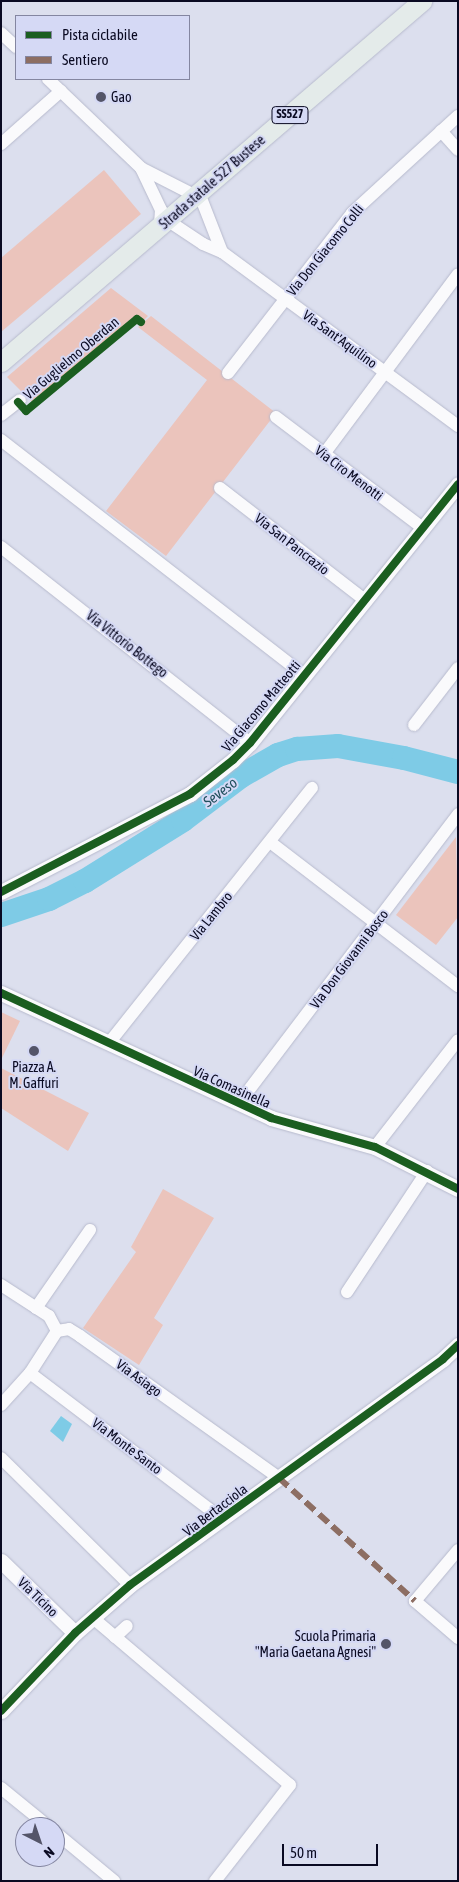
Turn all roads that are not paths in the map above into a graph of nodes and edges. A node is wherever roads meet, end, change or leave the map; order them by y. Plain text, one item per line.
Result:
1 (422, 1) edge
2 (1, 32) edge
3 (15, 46) edge
4 (49, 80) edge
5 (60, 91) junction
6 (457, 117) edge
7 (441, 130) junction
8 (1, 144) edge
9 (458, 150) edge
10 (141, 168) junction
11 (198, 194) junction
12 (164, 223) junction
13 (222, 252) junction
14 (458, 274) edge
15 (286, 298) junction
16 (1, 362) edge
17 (386, 372) junction
18 (228, 373) dead end
19 (20, 400) dead end
20 (1, 415) edge
21 (276, 418) dead end
22 (458, 426) edge
23 (1, 440) edge
24 (324, 454) junction
25 (458, 484) edge
26 (220, 488) dead end
27 (423, 528) junction
28 (1, 548) edge
29 (365, 600) junction
30 (458, 668) edge
31 (304, 675) junction
32 (414, 725) dead end
33 (250, 743) junction
34 (312, 788) dead end
35 (458, 814) edge
36 (270, 842) junction
37 (1, 892) edge
38 (376, 925) junction
39 (458, 986) edge
40 (2, 993) edge
41 (458, 1040) edge
42 (108, 1043) junction
43 (239, 1103) junction
44 (375, 1147) junction
45 (427, 1171) junction
46 (458, 1188) edge
47 (90, 1230) dead end
48 (1, 1285) edge
49 (347, 1292) dead end
50 (36, 1308) junction
51 (58, 1331) junction
52 (458, 1345) edge
53 (30, 1373) junction
54 (1, 1405) edge
55 (1, 1458) edge
56 (280, 1478) junction
57 (224, 1520) junction
58 (458, 1550) edge
59 (1, 1561) edge
60 (130, 1585) junction
61 (93, 1618) junction
62 (127, 1626) dead end
63 (75, 1633) junction
64 (115, 1637) junction
65 (458, 1638) edge
66 (1, 1711) edge
67 (1, 1788) edge
68 (37, 1817) edge
69 (65, 1840) edge
70 (114, 1881) edge
71 (215, 1881) edge

1 - 11 main road, Strada statale 527 Bustese / SS527
2 - 3 street
4 - 5 street
5 - 8 street
5 - 10 street
6 - 7 street, Via Don Giacomo Colli
7 - 9 street
7 - 15 street, Via Don Giacomo Colli
10 - 11 street
10 - 12 street
11 - 12 main road, Strada statale 527 Bustese / SS527
11 - 13 street, Via Sant'Aquilino
12 - 13 street, Via Sant'Aquilino
12 - 16 main road, Strada statale 527 Bustese / SS527
13 - 15 street, Via Sant'Aquilino
14 - 17 street
15 - 17 street, Via Sant'Aquilino
15 - 18 street, Via Don Giacomo Colli
17 - 22 street, Via Sant'Aquilino
17 - 24 street
19 - 20 street, Via Guglielmo Oberdan
21 - 24 street, Via Ciro Menotti
23 - 31 street
24 - 27 street, Via Ciro Menotti
25 - 27 street, Via Giacomo Matteotti
26 - 29 street, Via San Pancrazio
27 - 29 street, Via Giacomo Matteotti
28 - 33 street, Via Vittorio Bottego
29 - 31 street, Via Giacomo Matteotti
30 - 32 street
31 - 33 street, Via Giacomo Matteotti
33 - 37 street, Via Giacomo Matteotti
34 - 36 street, Via Lambro
35 - 38 street, Via Don Giovanni Bosco
36 - 38 street
36 - 42 street, Via Lambro
38 - 39 street
38 - 43 street, Via Don Giovanni Bosco
40 - 42 street, Via Comasinella
41 - 44 street
42 - 43 street, Via Comasinella
43 - 44 street, Via Comasinella
44 - 45 street, Via Comasinella
45 - 46 street, Via Comasinella
45 - 49 street
47 - 50 street
48 - 50 street
50 - 51 street
51 - 53 street
51 - 56 street, Via Asiago
52 - 56 street, Via Bertacciola
53 - 54 street
53 - 57 street, Via Monte Santo
55 - 60 street
56 - 57 street, Via Bertacciola
57 - 60 street, Via Bertacciola
58 - 65 street
59 - 63 street, Via Ticino
60 - 61 street, Via Bertacciola
61 - 63 street, Via Bertacciola
61 - 64 street
62 - 64 street
63 - 66 street, Via Bertacciola
64 - 71 street
67 - 68 street
69 - 70 street

